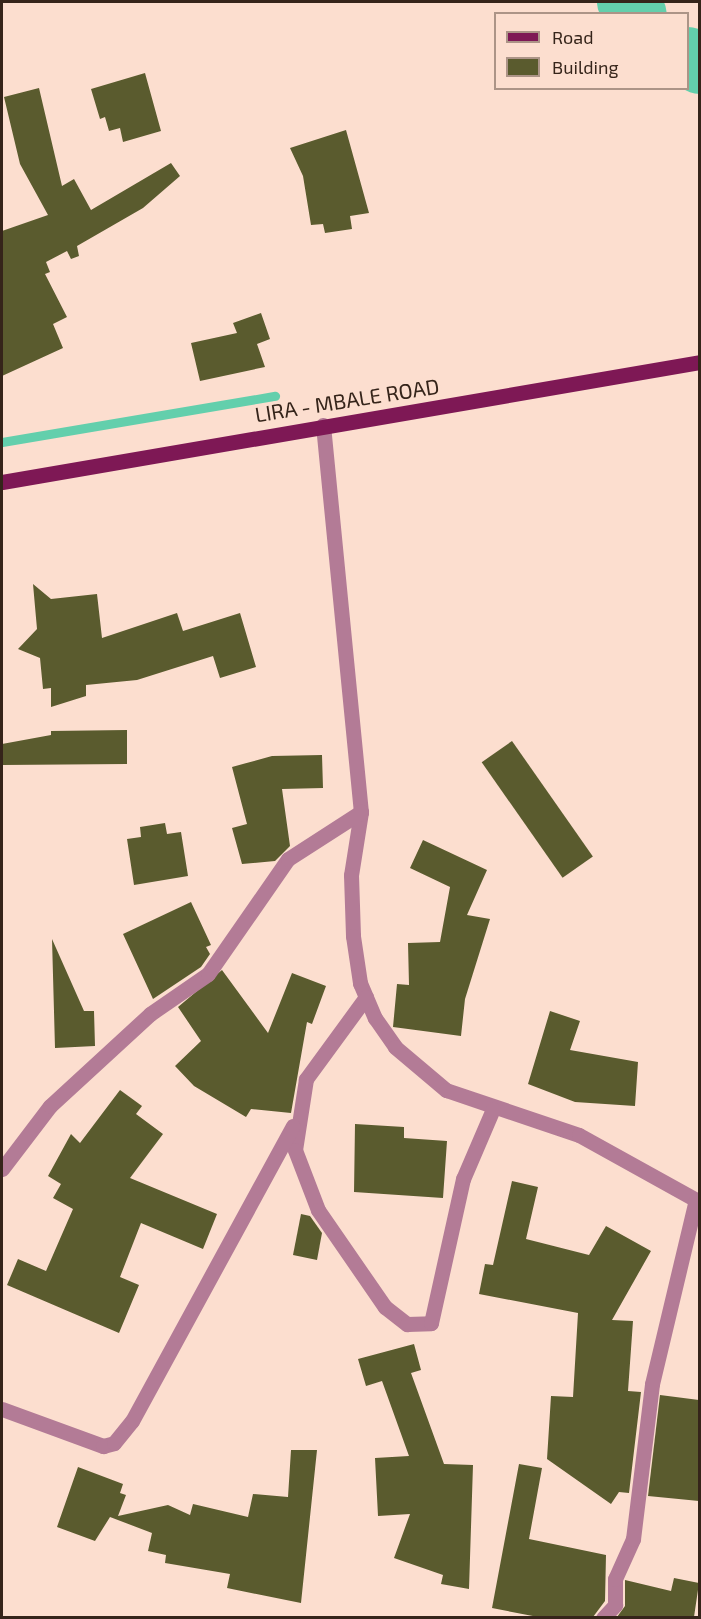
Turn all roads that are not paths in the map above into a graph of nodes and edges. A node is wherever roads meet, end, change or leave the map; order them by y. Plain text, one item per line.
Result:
1 (699, 362) edge
2 (323, 426) junction
3 (2, 482) edge
4 (361, 812) junction
5 (366, 997) junction
6 (493, 1109) junction
7 (295, 1124) junction
8 (2, 1169) edge
9 (698, 1201) edge
10 (2, 1409) edge
11 (603, 1617) edge

1 - 2 main road, LIRA - MBALE ROAD
2 - 3 main road, LIRA - MBALE ROAD
2 - 4 street
4 - 5 street
4 - 8 street
5 - 6 street
5 - 7 street
6 - 7 street
6 - 9 street
7 - 10 street
9 - 11 street

